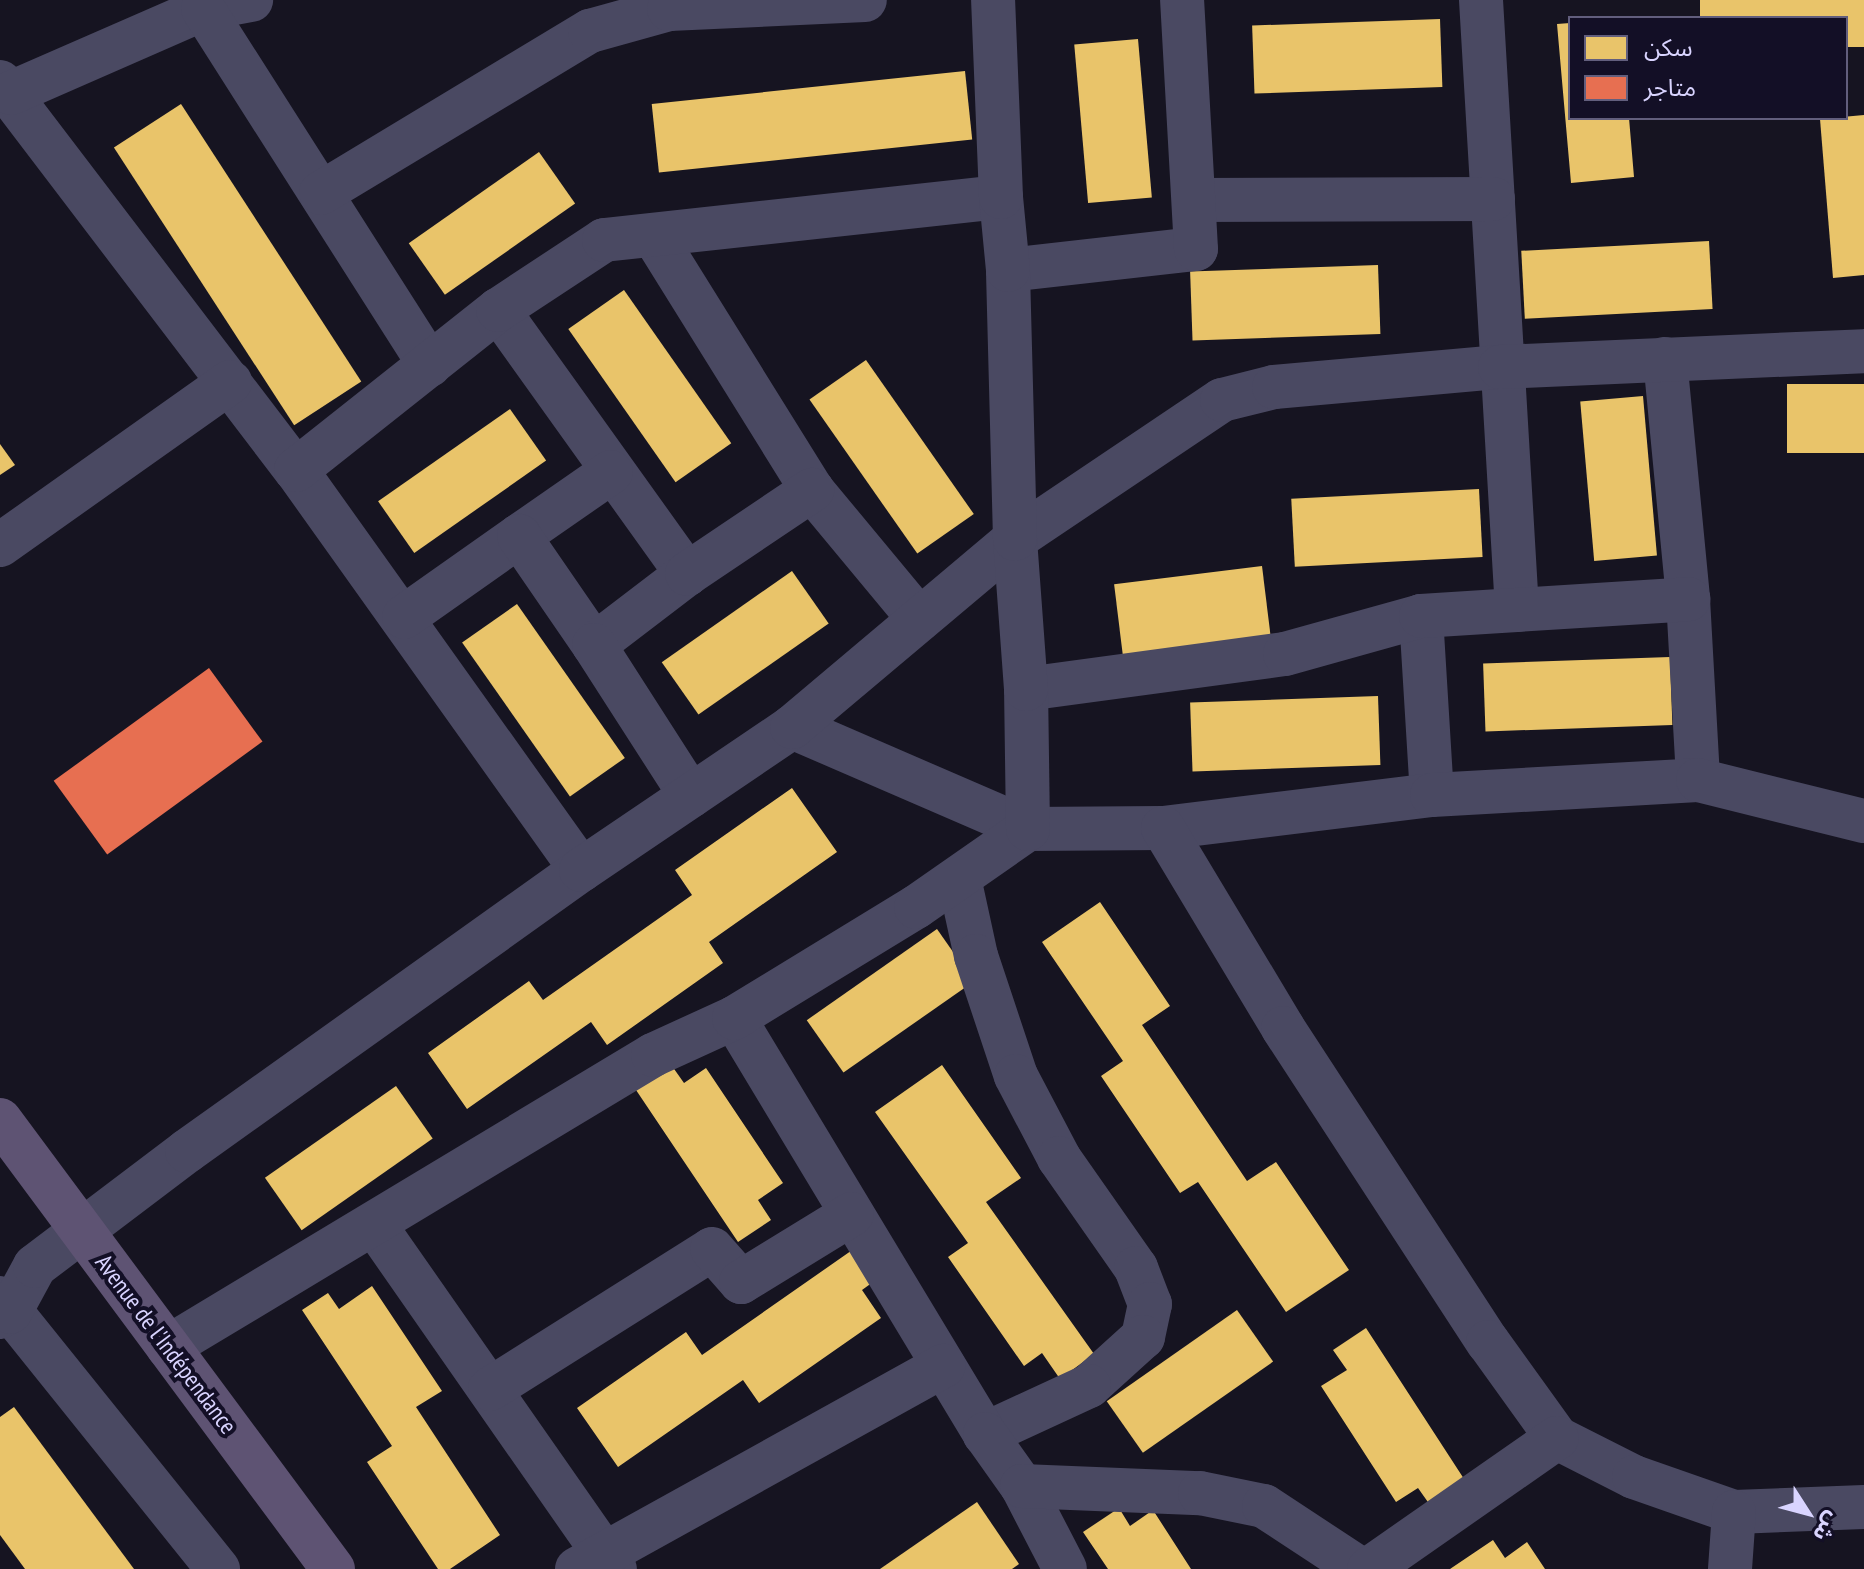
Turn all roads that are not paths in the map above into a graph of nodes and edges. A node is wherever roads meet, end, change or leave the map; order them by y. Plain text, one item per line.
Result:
1 (251, 0) edge
2 (865, 0) edge
3 (993, 0) edge
4 (1182, 0) edge
5 (1481, 0) edge
6 (203, 9) junction
7 (6, 88) edge
8 (321, 193) junction
9 (1001, 197) junction
10 (1493, 199) junction
11 (1194, 200) junction
12 (654, 236) junction
13 (1008, 270) junction
14 (498, 310) junction
15 (1864, 351) edge
16 (1665, 359) junction
17 (430, 365) junction
18 (1500, 367) junction
19 (230, 382) junction
20 (296, 470) junction
21 (611, 472) junction
22 (812, 490) junction
23 (519, 536) junction
24 (1015, 539) junction
25 (0, 545) edge
26 (687, 574) junction
27 (1688, 599) junction
28 (1517, 610) junction
29 (1421, 616) junction
30 (404, 617) junction
31 (919, 619) junction
32 (594, 645) junction
33 (1026, 689) junction
34 (792, 727) junction
35 (1698, 780) junction
36 (1432, 795) junction
37 (691, 796) junction
38 (1864, 821) edge
39 (1163, 828) junction
40 (1028, 829) junction
41 (581, 870) junction
42 (959, 878) junction
43 (734, 1018) junction
44 (0, 1120) edge
45 (852, 1214) junction
46 (374, 1224) junction
47 (82, 1230) junction
48 (17, 1267) edge
49 (3, 1309) edge
50 (168, 1347) junction
51 (943, 1366) junction
52 (490, 1389) junction
53 (985, 1434) junction
54 (1557, 1438) junction
55 (1022, 1486) junction
56 (1864, 1507) edge
57 (1734, 1512) junction
58 (599, 1564) edge
59 (218, 1569) edge
60 (333, 1569) edge
61 (1065, 1569) edge
62 (1360, 1569) edge
63 (1369, 1569) edge
64 (1730, 1569) edge

1 - 6 street
2 - 8 street
3 - 9 street
4 - 11 street
5 - 10 street
6 - 7 street
6 - 8 street
7 - 19 street
8 - 17 street
9 - 12 street
9 - 13 street
10 - 11 street
10 - 18 street
11 - 13 street
12 - 14 street
12 - 22 street
13 - 24 street
14 - 17 street
14 - 21 street
15 - 16 street
16 - 18 street
16 - 27 street
17 - 20 street
18 - 24 street
18 - 28 street
19 - 20 street
19 - 25 street
20 - 30 street
21 - 23 street
21 - 26 street
22 - 26 street
22 - 31 street
23 - 30 street
23 - 32 street
24 - 31 street
24 - 33 street
26 - 32 street
27 - 28 street
27 - 35 street
28 - 29 street
29 - 33 street
29 - 36 street
30 - 41 street
31 - 34 street
32 - 37 street
33 - 40 street
34 - 37 street
34 - 40 street
35 - 36 street
35 - 38 street
36 - 39 street
37 - 41 street
39 - 40 street
39 - 54 street
40 - 42 street
41 - 47 street
42 - 43 street
42 - 53 street
43 - 45 street
43 - 46 street
44 - 47 main road, Avenue de l'Indépendance
45 - 51 street
45 - 52 street
46 - 50 street
46 - 52 street
47 - 48 street
47 - 50 main road, Avenue de l'Indépendance
48 - 49 street
49 - 59 street
50 - 60 main road, Avenue de l'Indépendance
51 - 53 street
51 - 58 street
52 - 58 street
53 - 55 street
54 - 57 street
54 - 63 street
55 - 61 street
55 - 62 street
56 - 57 street
57 - 64 street

